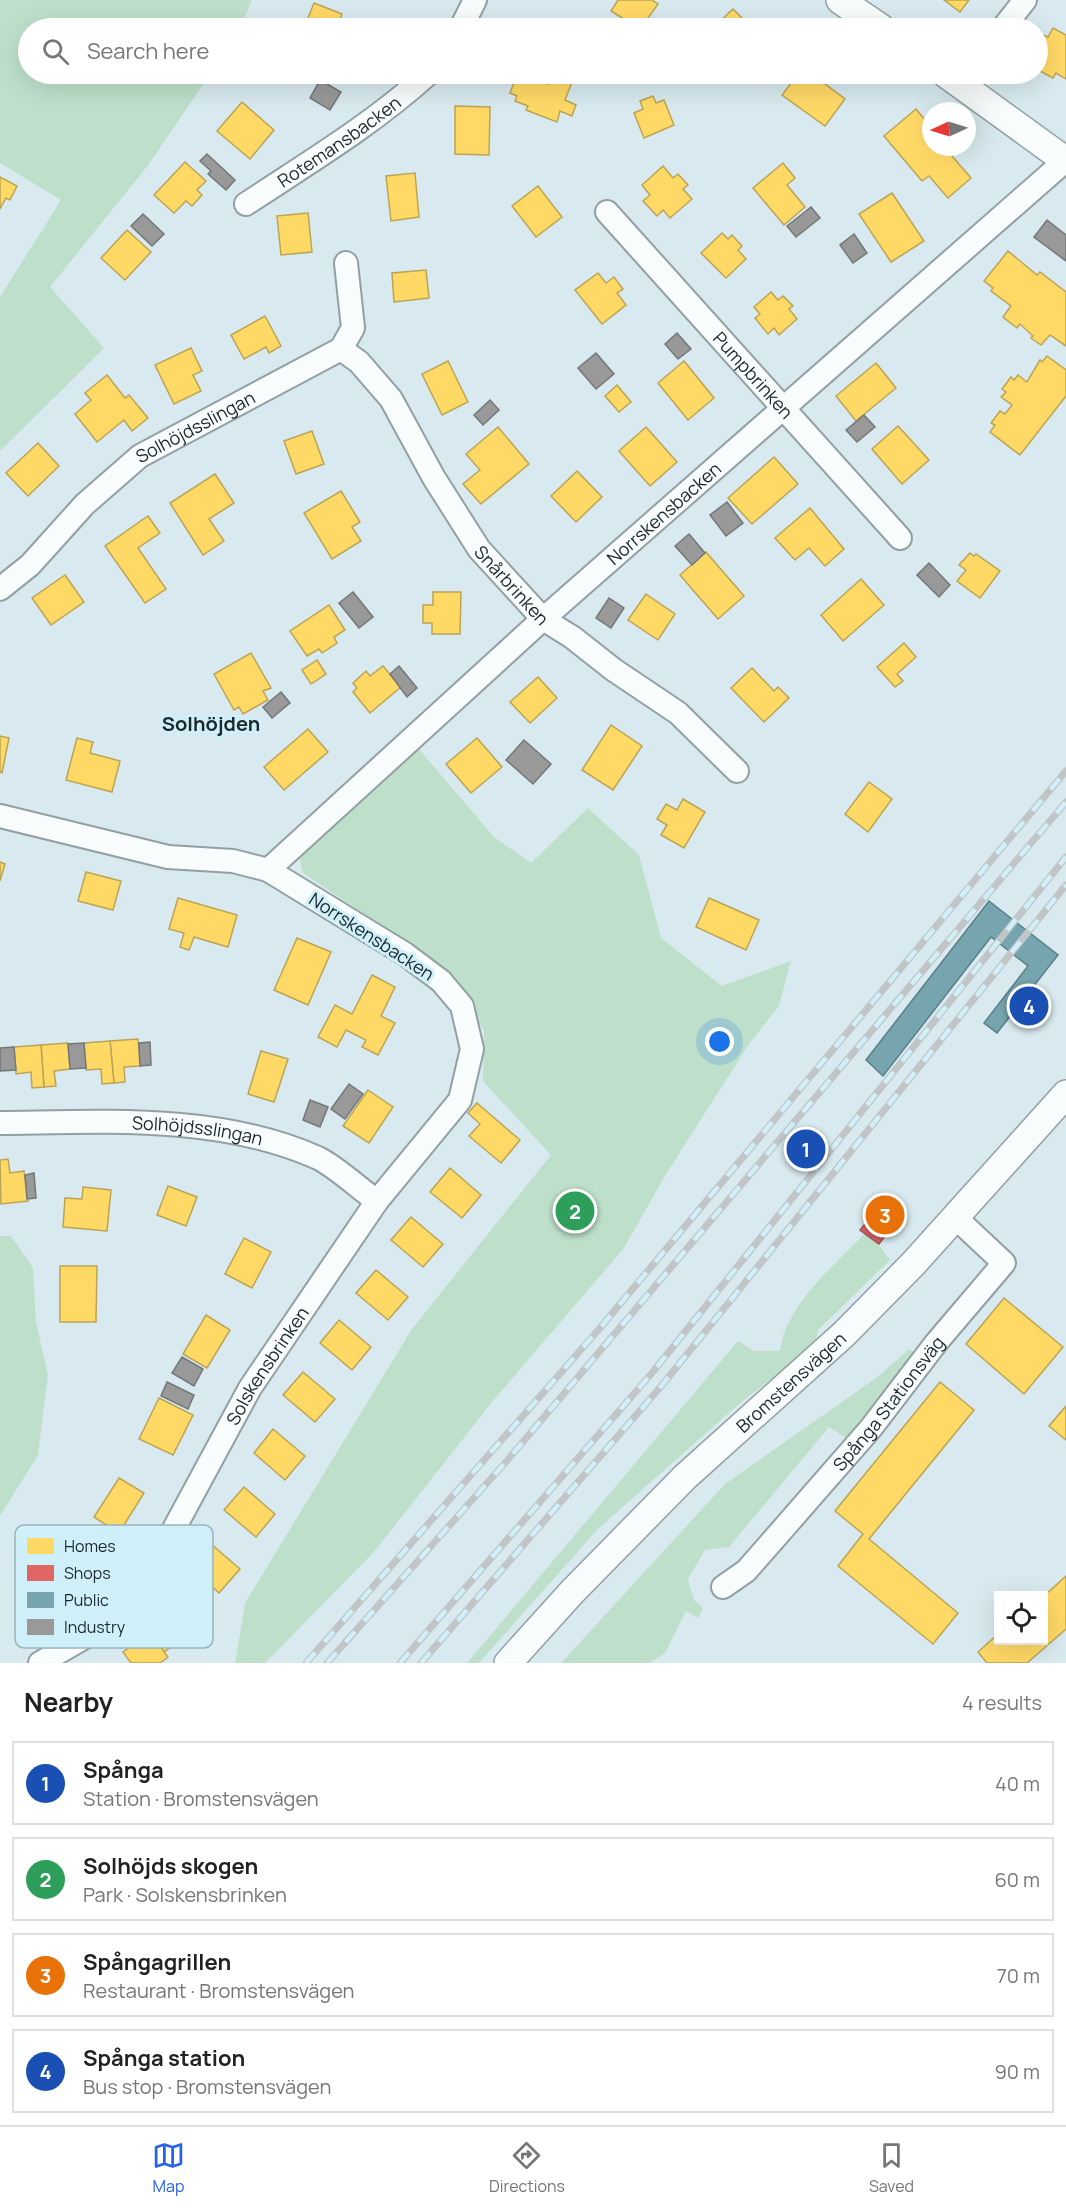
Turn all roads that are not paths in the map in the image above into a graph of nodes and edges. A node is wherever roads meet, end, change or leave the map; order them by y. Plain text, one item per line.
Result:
1 (475, 0) edge
2 (840, 0) edge
3 (1025, 0) edge
4 (466, 18) edge
5 (866, 18) edge
6 (1011, 18) edge
7 (417, 84) edge
8 (967, 84) edge
9 (1066, 161) edge
10 (246, 204) dead end
11 (607, 212) dead end
12 (346, 262) dead end
13 (341, 349) junction
14 (785, 407) junction
15 (900, 538) dead end
16 (0, 589) edge
17 (543, 619) junction
18 (737, 771) dead end
19 (0, 816) edge
20 (268, 870) junction
21 (472, 1048) joint
22 (1066, 1094) edge
23 (0, 1123) edge
24 (377, 1201) junction
25 (955, 1218) junction
26 (176, 1525) edge
27 (723, 1587) dead end
28 (66, 1648) edge
29 (40, 1663) edge
30 (508, 1663) edge

1 - 4 street
2 - 5 street
3 - 6 street
7 - 10 street, Rotemansbacken
8 - 9 street
9 - 14 street, Norrskensbacken
11 - 14 street, Pumpbrinken
12 - 13 street
13 - 16 street, Solhöjdsslingan
13 - 17 street, Snårbrinken
14 - 15 street, Pumpbrinken
14 - 17 street, Norrskensbacken
17 - 18 street, Snårbrinken
17 - 20 street, Norrskensbacken
19 - 20 street, Norrskensbacken
20 - 21 street, Norrskensbacken
21 - 24 street, Solskensbrinken
22 - 25 street, Bromstensvägen
23 - 24 street, Solhöjdsslingan
24 - 26 street, Solskensbrinken
25 - 27 street, Spånga Stationsväg
25 - 30 street, Bromstensvägen
28 - 29 street, Solskensbrinken

